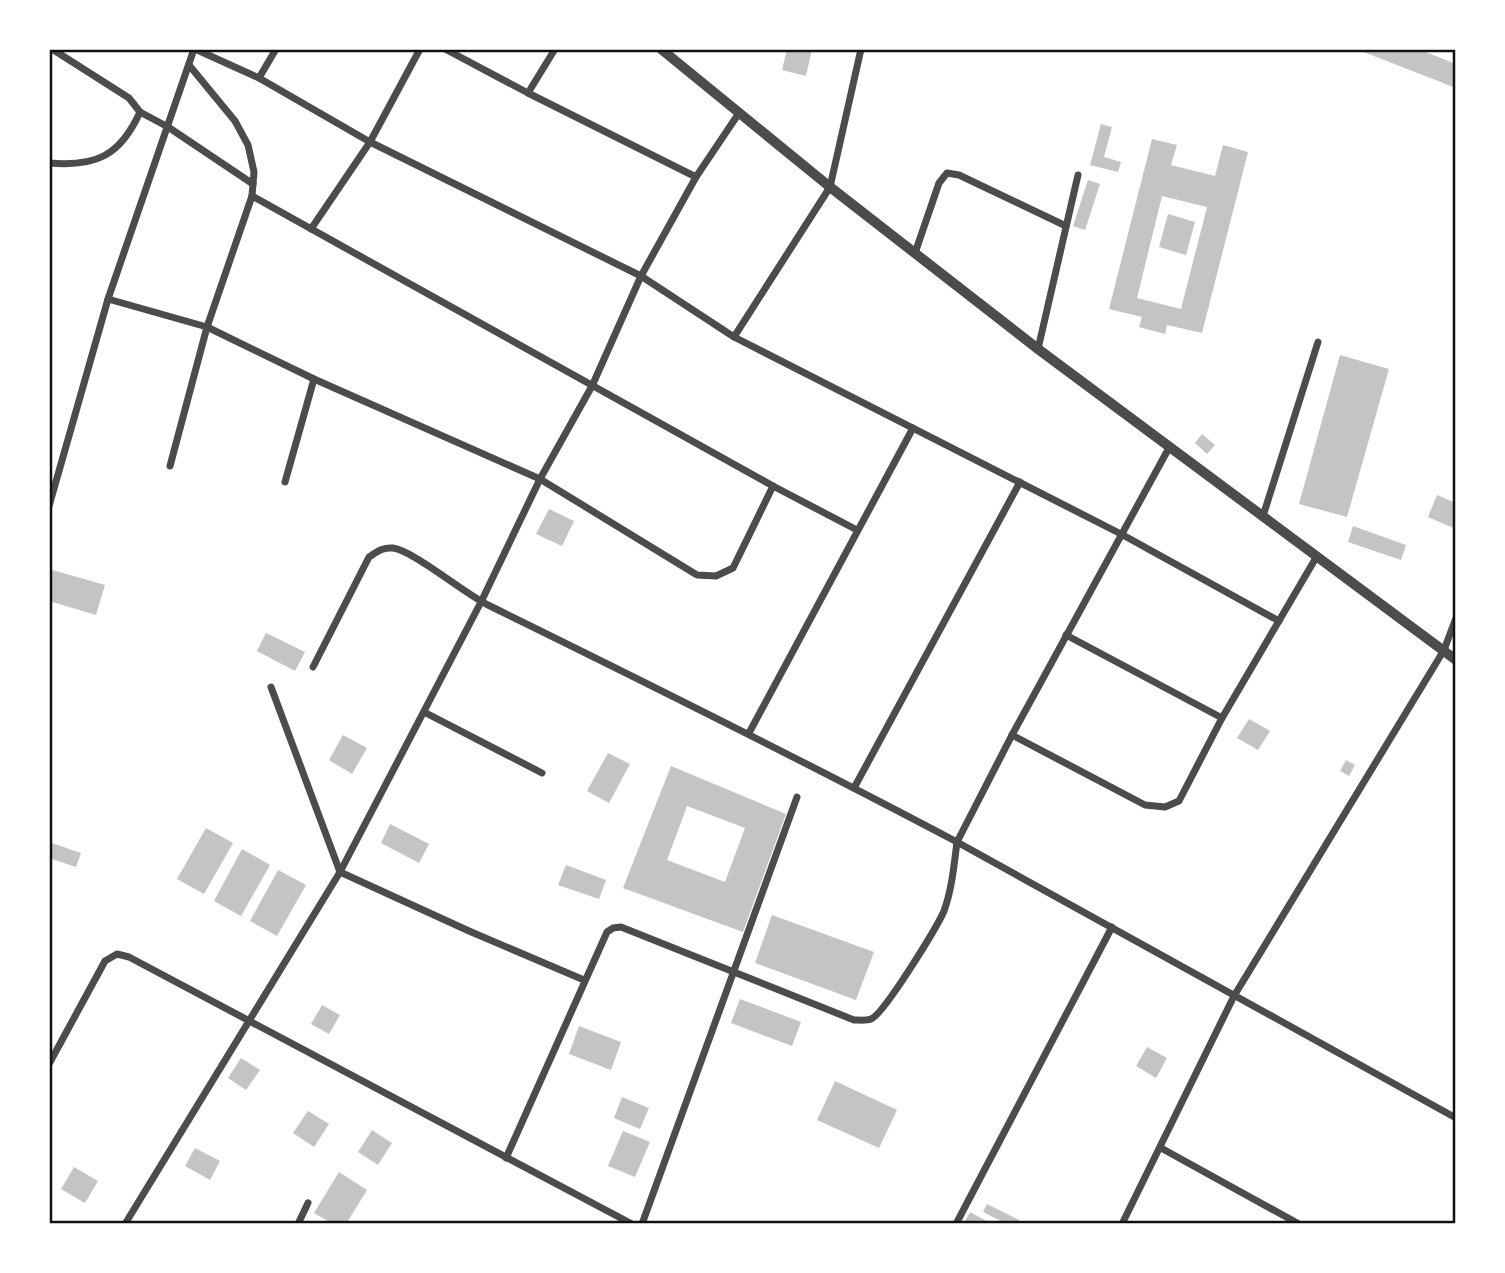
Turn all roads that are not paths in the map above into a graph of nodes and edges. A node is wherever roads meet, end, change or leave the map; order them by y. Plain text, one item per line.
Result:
1 (52, 49) edge
2 (195, 49) edge
3 (276, 49) edge
4 (420, 49) edge
5 (445, 49) edge
6 (555, 49) edge
7 (861, 49) edge
8 (664, 50) edge
9 (189, 65) junction
10 (258, 78) junction
11 (527, 93) junction
12 (140, 112) junction
13 (739, 113) junction
14 (168, 127) junction
15 (370, 142) junction
16 (49, 163) edge
17 (1078, 175) dead end
18 (696, 177) junction
19 (253, 184) junction
20 (830, 187) junction
21 (252, 196) junction
22 (1066, 226) junction
23 (311, 229) junction
24 (915, 253) junction
25 (641, 276) junction
26 (108, 299) junction
27 (207, 327) junction
28 (734, 337) junction
29 (1318, 342) dead end
30 (1038, 349) junction
31 (314, 379) junction
32 (592, 386) junction
33 (913, 428) junction
34 (1170, 446) junction
35 (170, 466) dead end
36 (540, 479) junction
37 (285, 482) dead end
38 (1020, 482) junction
39 (773, 486) junction
40 (49, 506) edge
41 (1264, 516) junction
42 (857, 530) junction
43 (1121, 534) junction
44 (1317, 556) junction
45 (481, 602) junction
46 (1456, 618) edge
47 (1279, 621) junction
48 (1066, 635) junction
49 (1444, 650) junction
50 (1456, 660) edge
51 (313, 667) dead end
52 (271, 687) dead end
53 (424, 712) junction
54 (1222, 718) junction
55 (749, 733) junction
56 (1012, 735) junction
57 (542, 773) dead end
58 (854, 788) junction
59 (797, 797) dead end
60 (957, 842) junction
61 (340, 872) junction
62 (1112, 927) junction
63 (733, 972) junction
64 (584, 979) junction
65 (1234, 996) junction
66 (248, 1020) junction
67 (49, 1064) edge
68 (1456, 1118) edge
69 (1161, 1148) junction
70 (506, 1157) junction
71 (308, 1203) dead end
72 (125, 1224) edge
73 (299, 1224) edge
74 (632, 1224) edge
75 (642, 1224) edge
76 (956, 1224) edge
77 (1122, 1224) edge
78 (1299, 1224) edge

1 - 12 street
2 - 9 street
2 - 10 street
3 - 10 street
4 - 15 street
5 - 11 street
6 - 11 street
7 - 20 street
8 - 13 street
9 - 14 street
9 - 19 street
10 - 15 street
11 - 18 street
12 - 14 street
12 - 16 street
13 - 18 street
13 - 20 street
14 - 19 street
14 - 26 street
15 - 23 street
15 - 25 street
17 - 22 street
18 - 25 street
19 - 21 street
20 - 24 street
20 - 28 street
21 - 23 street
21 - 27 street
22 - 24 street
22 - 30 street
23 - 32 street
24 - 30 street
25 - 28 street
25 - 32 street
26 - 27 street
26 - 40 street
27 - 31 street
27 - 35 street
28 - 33 street
29 - 41 street
30 - 34 street
31 - 36 street
31 - 37 street
32 - 36 street
32 - 39 street
33 - 38 street
33 - 42 street
34 - 41 street
34 - 43 street
36 - 39 street
36 - 45 street
38 - 43 street
38 - 58 street
39 - 42 street
41 - 44 street
42 - 55 street
43 - 47 street
43 - 48 street
44 - 47 street
44 - 49 street
45 - 51 street
45 - 53 street
45 - 55 street
46 - 49 street
47 - 54 street
48 - 54 street
48 - 56 street
49 - 50 street
49 - 65 street
52 - 61 street
53 - 57 street
53 - 61 street
54 - 56 street
55 - 58 street
56 - 60 street
58 - 60 street
59 - 63 street
60 - 62 street
60 - 63 street
61 - 64 street
61 - 66 street
62 - 65 street
62 - 76 street
63 - 64 street
63 - 75 street
64 - 70 street
65 - 68 street
65 - 69 street
66 - 67 street
66 - 70 street
66 - 72 street
69 - 77 street
69 - 78 street
70 - 74 street
71 - 73 street

